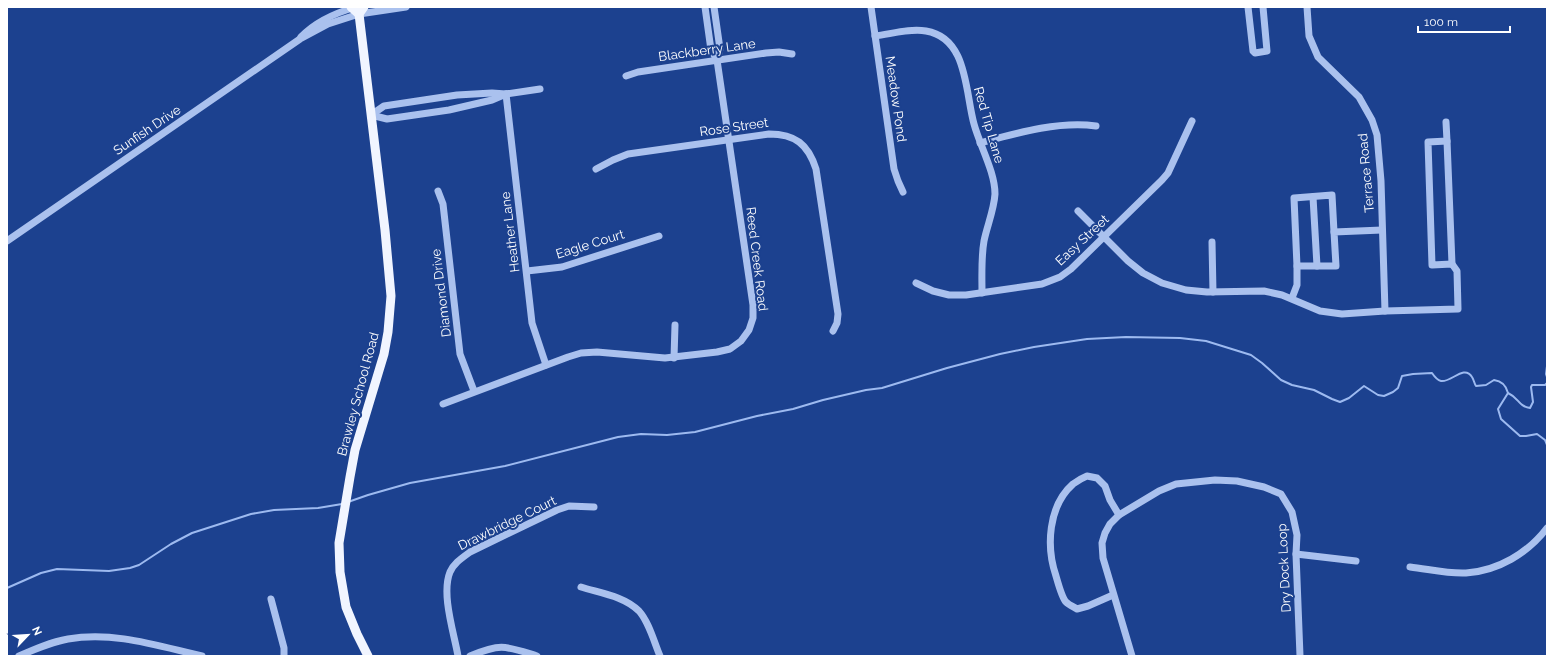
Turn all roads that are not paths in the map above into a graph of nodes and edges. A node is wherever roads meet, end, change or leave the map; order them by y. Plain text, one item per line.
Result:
1 (406, 7) edge
2 (705, 7) edge
3 (714, 7) edge
4 (871, 7) edge
5 (1248, 7) edge
6 (1263, 7) edge
7 (1307, 7) edge
8 (356, 9) edge
9 (875, 36) junction
10 (792, 54) dead end
11 (717, 60) junction
12 (626, 76) dead end
13 (540, 89) dead end
14 (506, 94) junction
15 (371, 115) junction
16 (1192, 121) dead end
17 (1446, 122) dead end
18 (1096, 126) dead end
19 (729, 140) junction
20 (1447, 141) junction
21 (980, 143) junction
22 (596, 170) dead end
23 (438, 191) dead end
24 (903, 192) dead end
25 (1313, 196) junction
26 (1078, 211) dead end
27 (1382, 230) junction
28 (1334, 232) junction
29 (659, 236) dead end
30 (1104, 238) junction
31 (7, 240) edge
32 (1212, 242) dead end
33 (1452, 264) junction
34 (1297, 266) junction
35 (1317, 266) junction
36 (527, 271) junction
37 (916, 283) dead end
38 (1213, 292) junction
39 (982, 293) junction
40 (1292, 298) junction
41 (1385, 311) junction
42 (675, 325) dead end
43 (834, 331) dead end
44 (674, 358) junction
45 (546, 365) junction
46 (474, 392) junction
47 (443, 404) dead end
48 (594, 507) dead end
49 (1119, 515) junction
50 (1547, 528) edge
51 (1296, 554) junction
52 (1356, 560) dead end
53 (1410, 567) dead end
54 (581, 587) dead end
55 (1114, 595) junction
56 (271, 599) dead end
57 (19, 656) edge
58 (202, 656) edge
59 (284, 656) edge
60 (368, 656) edge
61 (458, 656) edge
62 (470, 656) edge
63 (537, 656) edge
64 (660, 656) edge
65 (1132, 656) edge
66 (1300, 656) edge

1 - 8 street, Sunfish Drive
2 - 11 street, Reed Creek Road
3 - 11 street, Reed Creek Road
4 - 9 street, Meadow Pond
5 - 6 street
7 - 27 street, Terrace Road
8 - 15 main road, Brawley School Road
8 - 31 street, Sunfish Drive
9 - 21 street, Red Tip Lane
9 - 24 street, Meadow Pond
10 - 11 street, Blackberry Lane
11 - 12 street, Blackberry Lane
11 - 19 street, Reed Creek Road
13 - 14 street
14 - 15 street
14 - 15 street
14 - 36 street, Heather Lane
15 - 60 main road, Brawley School Road
16 - 30 street, Easy Street
17 - 20 street
18 - 21 street
19 - 22 street, Rose Street
19 - 43 street, Rose Street
19 - 44 street, Reed Creek Road
20 - 33 street
20 - 33 street
21 - 39 street, Red Tip Lane
23 - 46 street, Diamond Drive
25 - 28 street
25 - 34 street
25 - 35 street
26 - 30 street
27 - 28 street
27 - 41 street, Terrace Road
28 - 35 street
29 - 36 street, Eagle Court
30 - 38 street
30 - 39 street, Easy Street
32 - 38 street
33 - 41 street
34 - 35 street
34 - 40 street
36 - 45 street, Heather Lane
37 - 39 street, Easy Street
38 - 40 street
40 - 41 street
42 - 44 street
44 - 45 street, Reed Creek Road
45 - 46 street, Reed Creek Road
46 - 47 street, Reed Creek Road
48 - 61 street, Drawbridge Court
49 - 51 street, Dry Dock Loop
49 - 55 street, Dry Dock Loop
49 - 55 street
50 - 53 street
51 - 52 street
51 - 66 street, Dry Dock Loop
54 - 64 street
55 - 65 street, Dry Dock Loop
56 - 59 street
57 - 58 street
62 - 63 street

